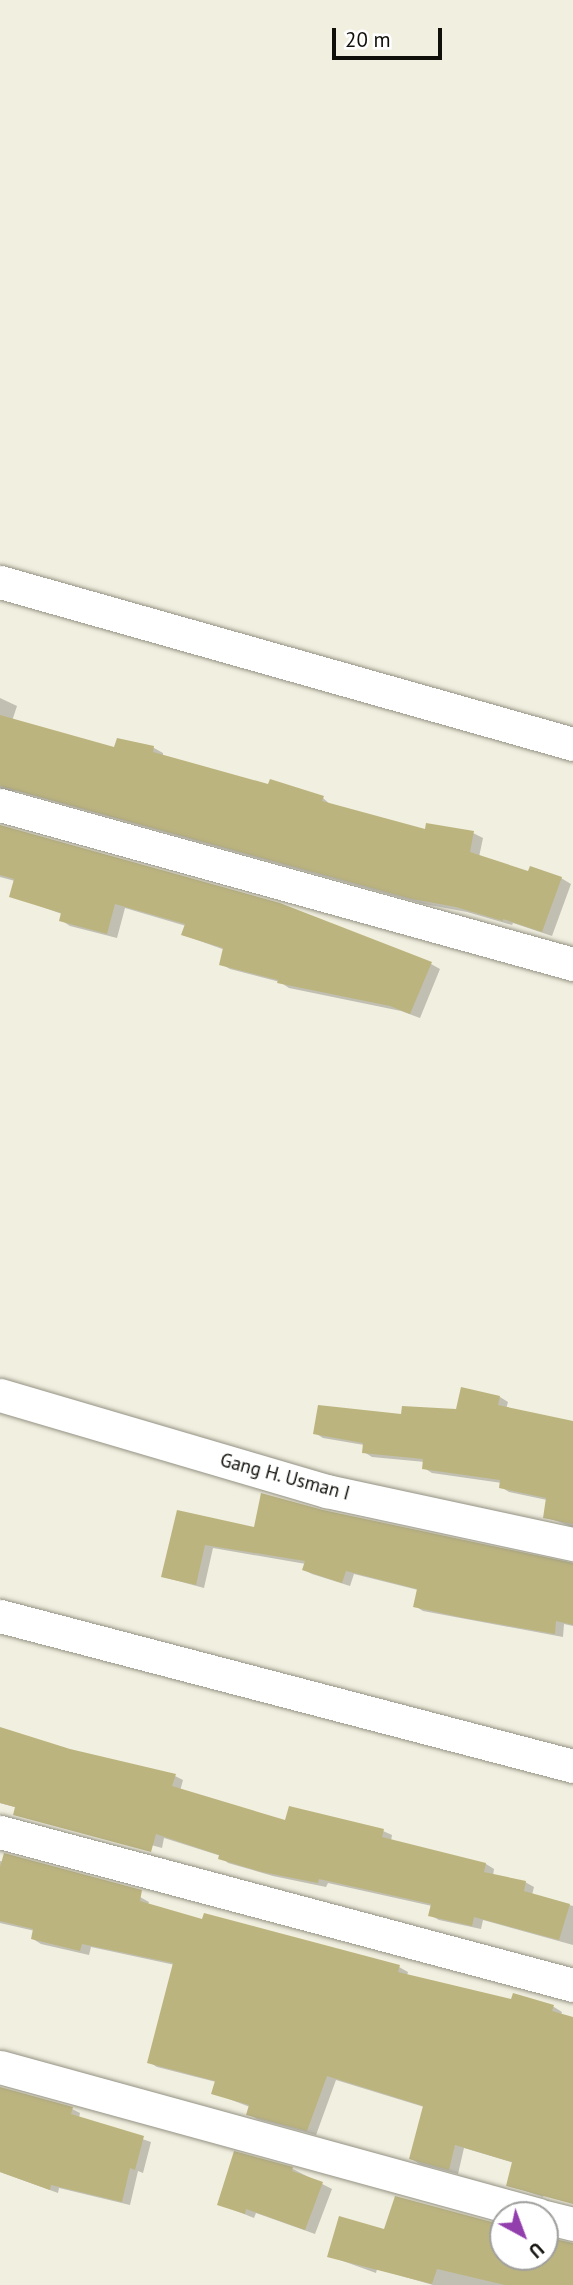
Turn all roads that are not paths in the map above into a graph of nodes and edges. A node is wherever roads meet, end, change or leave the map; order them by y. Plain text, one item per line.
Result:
1 (0, 582) edge
2 (573, 744) edge
3 (0, 805) edge
4 (573, 964) edge
5 (0, 1395) edge
6 (573, 1544) edge
7 (0, 1616) edge
8 (573, 1766) edge
9 (0, 1832) edge
10 (573, 1984) edge
11 (0, 2067) edge
12 (489, 2202) edge

1 - 2 street
3 - 4 street
5 - 6 street, Gang H. Usman I
7 - 8 street
9 - 10 street
11 - 12 street

